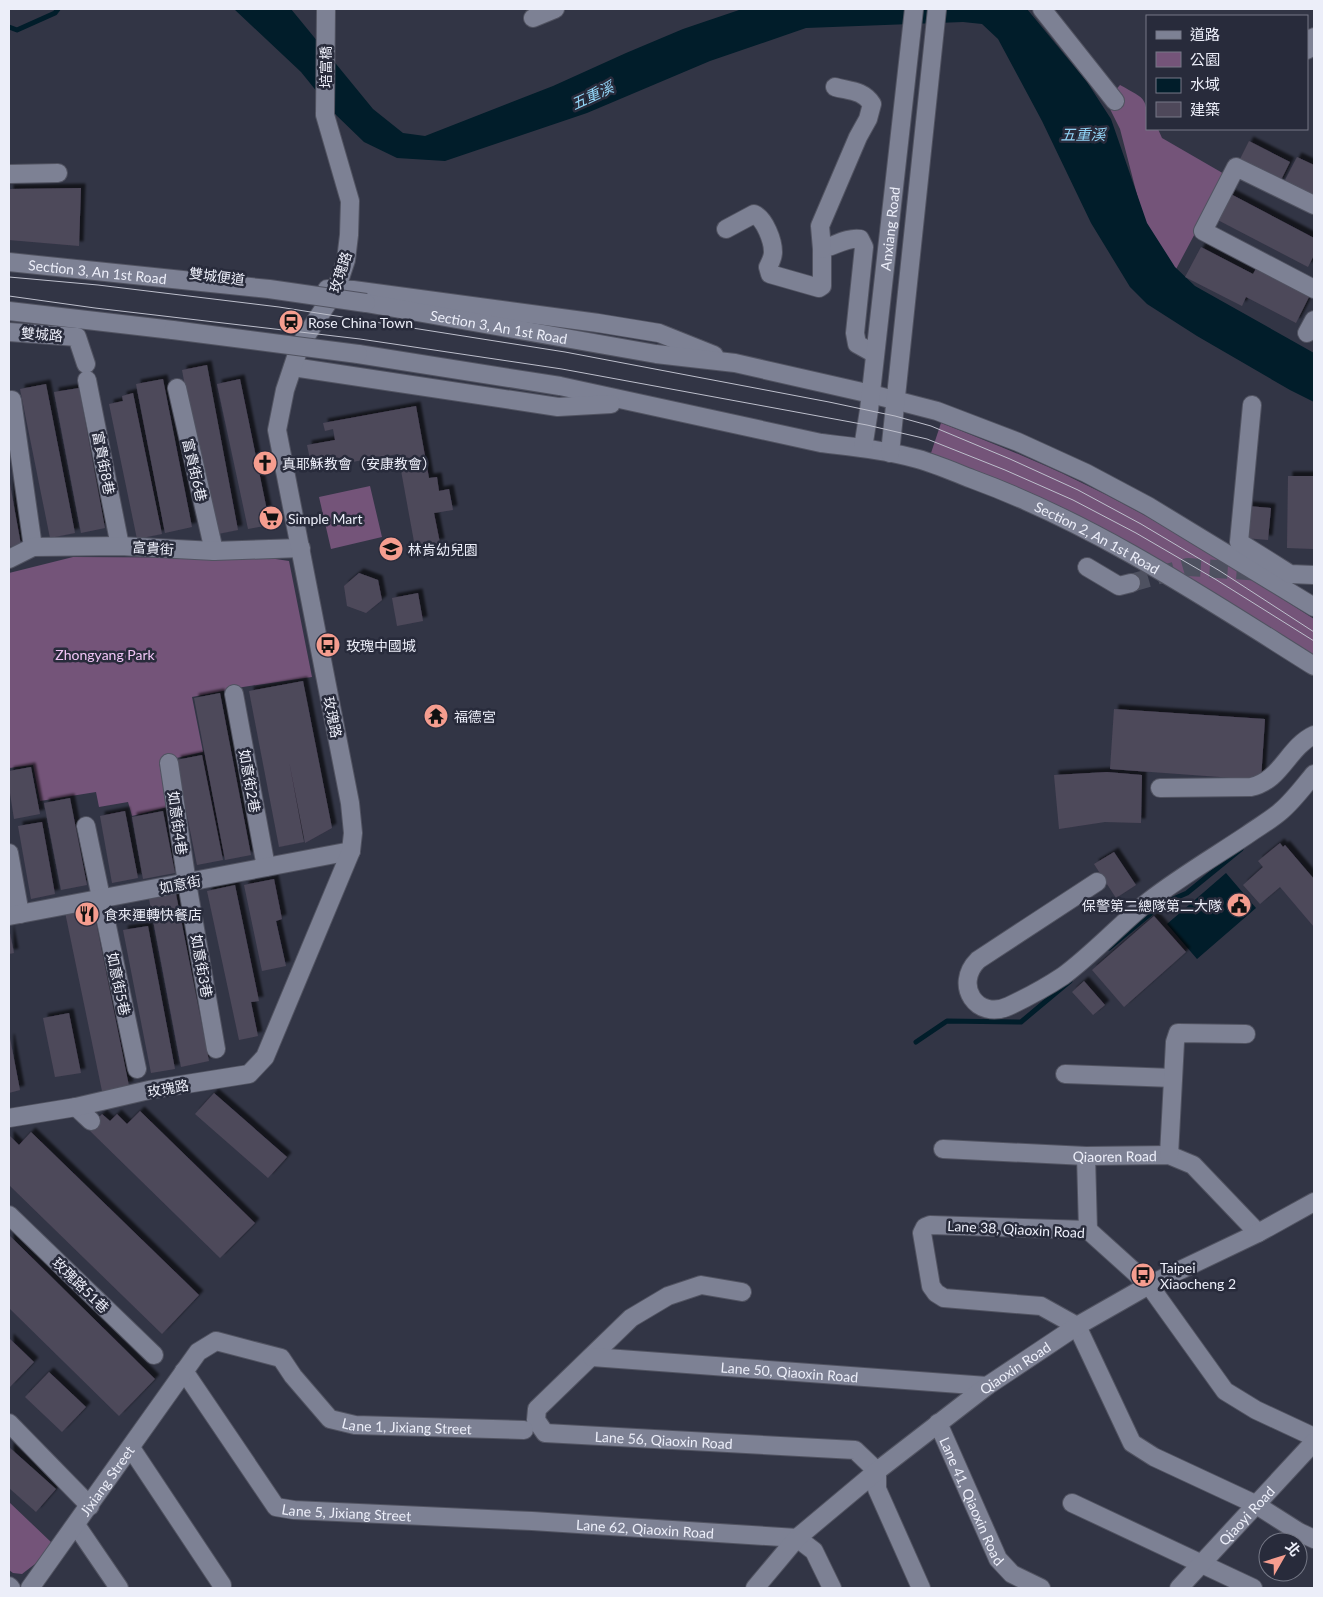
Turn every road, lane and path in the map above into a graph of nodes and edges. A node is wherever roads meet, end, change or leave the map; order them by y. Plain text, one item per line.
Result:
1 (555, 9) edge
2 (914, 9) edge
3 (936, 9) edge
4 (1042, 9) edge
5 (325, 13) edge
6 (533, 18) dead end
7 (1314, 37) edge
8 (1308, 48) edge
9 (834, 87) dead end
10 (1114, 100) dead end
11 (325, 115) joint
12 (58, 173) dead end
13 (9, 174) edge
14 (1314, 206) edge
15 (726, 229) dead end
16 (822, 249) junction
17 (9, 253) edge
18 (9, 262) edge
19 (336, 290) junction
20 (1314, 290) edge
21 (9, 311) edge
22 (9, 332) edge
23 (875, 354) junction
24 (735, 363) junction
25 (292, 367) junction
26 (87, 372) joint
27 (177, 388) dead end
28 (870, 394) junction
29 (12, 400) dead end
30 (896, 400) junction
31 (633, 402) junction
32 (1252, 405) dead end
33 (863, 448) junction
34 (890, 453) junction
35 (120, 546) junction
36 (33, 548) junction
37 (300, 548) junction
38 (214, 552) junction
39 (9, 559) edge
40 (1087, 567) dead end
41 (1314, 575) edge
42 (1131, 583) tunnel mouth
43 (1314, 607) edge
44 (1314, 666) edge
45 (234, 694) dead end
46 (1314, 735) edge
47 (169, 763) dead end
48 (1314, 774) edge
49 (1160, 788) dead end
50 (86, 826) dead end
51 (351, 850) junction
52 (9, 853) edge
53 (266, 868) junction
54 (1097, 882) dead end
55 (187, 883) junction
56 (101, 898) junction
57 (14, 915) edge
58 (1246, 1034) dead end
59 (216, 1049) dead end
60 (137, 1069) dead end
61 (1065, 1074) dead end
62 (1173, 1078) junction
63 (76, 1107) junction
64 (9, 1118) edge
65 (91, 1121) dead end
66 (943, 1149) dead end
67 (1169, 1155) junction
68 (1086, 1156) junction
69 (1314, 1202) edge
70 (9, 1215) edge
71 (1088, 1230) junction
72 (1258, 1233) junction
73 (1149, 1284) junction
74 (742, 1292) dead end
75 (1077, 1326) junction
76 (154, 1355) dead end
77 (592, 1357) junction
78 (184, 1371) junction
79 (987, 1386) junction
80 (9, 1423) edge
81 (938, 1423) junction
82 (524, 1430) dead end
83 (1314, 1437) edge
84 (1314, 1442) edge
85 (131, 1448) junction
86 (877, 1470) junction
87 (1072, 1503) dead end
88 (1255, 1504) junction
89 (90, 1506) junction
90 (492, 1519) joint
91 (76, 1525) junction
92 (797, 1538) junction
93 (1314, 1539) edge
94 (1202, 1563) junction
95 (222, 1585) dead end
96 (30, 1588) edge
97 (119, 1588) edge
98 (755, 1588) edge
99 (832, 1588) edge
100 (921, 1588) edge
101 (1042, 1588) edge
102 (1179, 1588) edge
103 (1253, 1588) edge

1 - 6 street
2 - 23 street, Anxiang Road
3 - 30 street, Anxiang Road
4 - 10 street
5 - 11 street, 培富橋
7 - 8 street
9 - 16 street
11 - 19 street, 玫瑰路
12 - 13 street
14 - 20 street
15 - 16 street
16 - 23 street
17 - 19 street, 雙城便道
18 - 24 street, Section 3, An 1st Road, bridge
19 - 24 street, 雙城便道
19 - 25 street, 玫瑰路
21 - 31 street, bridge
22 - 26 street, 雙城路
23 - 28 street, Anxiang Road
24 - 28 street, Section 3, An 1st Road
25 - 31 street
25 - 37 street, 玫瑰路
26 - 35 street, 富貴街8巷
27 - 38 street, 富貴街6巷
28 - 30 street, Section 3, An 1st Road
28 - 33 street, Anxiang Road
29 - 36 street
30 - 34 street, Anxiang Road
30 - 43 street
31 - 33 street
32 - 41 street
33 - 34 street, Section 2, An 1st Road
34 - 44 street, Section 2, An 1st Road
35 - 36 street, 富貴街
35 - 38 street, 富貴街
36 - 39 street, 富貴街
37 - 38 street, 富貴街
37 - 51 street, 玫瑰路
40 - 42 street
45 - 53 street, 如意街2巷
46 - 49 street
47 - 55 street, 如意街4巷
48 - 54 street
50 - 56 street, 如意街5巷
51 - 53 street, 如意街
51 - 63 street, 玫瑰路
52 - 57 street
53 - 55 street, 如意街
55 - 56 street, 如意街
55 - 59 street, 如意街3巷
56 - 57 street, 如意街
56 - 60 street, 如意街5巷
58 - 62 street
61 - 62 street
62 - 67 street
63 - 64 street, 玫瑰路
63 - 65 street
66 - 68 street, Qiaoren Road
67 - 68 street, Qiaoren Road
67 - 72 street, Qiaoren Road
68 - 71 street
69 - 72 street, Qiaoxin Road
70 - 76 street, 玫瑰路51巷
71 - 73 street, Lane 38, Qiaoxin Road
71 - 75 street, Lane 38, Qiaoxin Road
72 - 73 street, Qiaoxin Road
73 - 75 street, Qiaoxin Road
73 - 83 street, Lane 38, Qiaoxin Road
74 - 77 street
75 - 79 street, Qiaoxin Road
75 - 88 street
77 - 79 street, Lane 50, Qiaoxin Road
77 - 86 street, Lane 56, Qiaoxin Road
78 - 82 street, Lane 1, Jixiang Street
78 - 85 street, Jixiang Street
78 - 90 street, Lane 5, Jixiang Street
79 - 81 street, Qiaoxin Road
80 - 89 street
81 - 86 street, Qiaoxin Road
81 - 101 street, Lane 41, Qiaoxin Road
84 - 88 street, Qiaoyi Road
85 - 89 street, Jixiang Street
85 - 95 street
86 - 92 street, Qiaoxin Road
86 - 100 street
87 - 94 street
88 - 93 street
88 - 94 street, Qiaoyi Road
89 - 91 street, Jixiang Street
90 - 92 street, Lane 62, Qiaoxin Road
91 - 96 street, Jixiang Street
91 - 97 street
92 - 98 street, Qiaoxin Road
92 - 99 street
94 - 102 street, Qiaoyi Road
94 - 103 street

